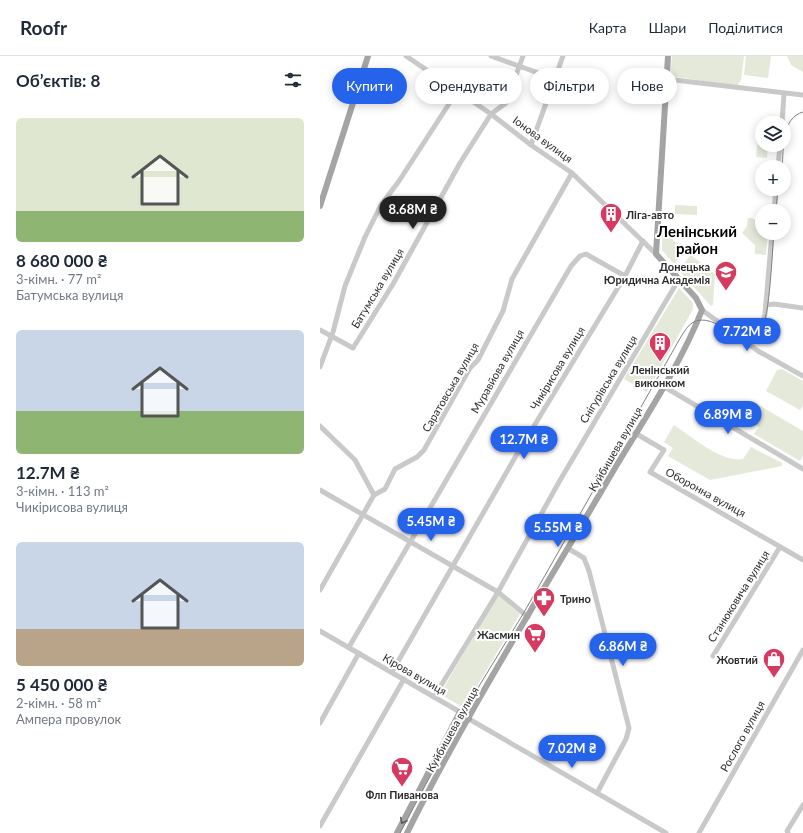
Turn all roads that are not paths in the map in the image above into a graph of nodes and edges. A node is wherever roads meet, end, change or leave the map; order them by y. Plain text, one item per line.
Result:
1 (368, 56) edge
2 (406, 56) edge
3 (491, 56) edge
4 (523, 56) edge
5 (563, 56) edge
6 (668, 56) edge
7 (519, 65) junction
8 (424, 68) edge
9 (558, 68) edge
10 (667, 68) edge
11 (530, 69) edge
12 (677, 80) edge
13 (784, 94) junction
14 (803, 96) edge
15 (449, 104) edge
16 (477, 104) edge
17 (545, 104) edge
18 (665, 104) edge
19 (491, 114) junction
20 (782, 116) edge
21 (531, 145) junction
22 (572, 173) junction
23 (320, 206) edge
24 (771, 240) edge
25 (643, 241) junction
26 (656, 254) junction
27 (625, 276) junction
28 (679, 280) junction
29 (766, 305) junction
30 (803, 308) edge
31 (702, 310) junction
32 (320, 330) edge
33 (332, 336) junction
34 (749, 343) junction
35 (320, 367) edge
36 (803, 376) edge
37 (663, 386) junction
38 (320, 426) edge
39 (635, 433) junction
40 (803, 469) edge
41 (320, 490) edge
42 (374, 495) junction
43 (363, 513) junction
44 (411, 540) junction
45 (780, 547) junction
46 (569, 549) junction
47 (803, 560) edge
48 (453, 566) junction
49 (320, 590) edge
50 (498, 592) junction
51 (528, 617) junction
52 (320, 631) edge
53 (349, 647) junction
54 (803, 650) edge
55 (359, 653) junction
56 (713, 656) dead end
57 (392, 672) junction
58 (404, 679) junction
59 (434, 697) junction
60 (460, 712) junction
61 (469, 719) junction
62 (320, 723) edge
63 (597, 793) junction
64 (803, 805) edge
65 (320, 826) edge
66 (397, 833) edge
67 (407, 833) edge
68 (666, 833) edge
69 (699, 833) edge
70 (788, 833) edge

1 - 23 main road
2 - 8 street, Іонова вулиця
3 - 7 street
4 - 7 street
5 - 9 street
6 - 10 main road
7 - 11 street
7 - 19 street
12 - 13 street
13 - 14 street
13 - 20 street
15 - 33 street
16 - 19 street, Іонова вулиця
17 - 21 street
18 - 26 main road
19 - 21 street, Іонова вулиця
19 - 33 street, Батумська вулиця
21 - 22 street, Іонова вулиця
22 - 25 street, Іонова вулиця
22 - 42 street, Саратовська вулиця
24 - 29 street
25 - 26 street, Іонова вулиця
25 - 27 street, Чикірисова вулиця
26 - 28 main road
27 - 44 street, Муравйова вулиця
27 - 48 street, Чикірисова вулиця
28 - 31 main road
28 - 50 street, Снігурівська вулиця
29 - 30 street
29 - 34 street
31 - 34 street
31 - 37 main road, Куйбишева вулиця
32 - 33 street
33 - 35 street
34 - 36 street
37 - 39 main road, Куйбишева вулиця
37 - 40 street
38 - 42 street
39 - 45 street, Оборонна вулиця
39 - 46 main road, Куйбишева вулиця
41 - 43 street
42 - 43 street, Саратовська вулиця
43 - 44 street
43 - 49 street, Саратовська вулиця
44 - 48 street
44 - 53 street, Муравйова вулиця
45 - 47 street, Оборонна вулиця
45 - 56 street, Станюковича вулиця
46 - 51 main road, Куйбишева вулиця
46 - 63 street
48 - 50 street
48 - 57 street, Чикірисова вулиця
50 - 51 street
50 - 59 street, Снігурівська вулиця
51 - 61 main road, Куйбишева вулиця
52 - 53 street, Кірова вулиця
53 - 55 street, Кірова вулиця
54 - 69 street, Рослого вулиця
55 - 57 street, Кірова вулиця
55 - 62 street
57 - 58 street, Кірова вулиця
58 - 59 street, Кірова вулиця
58 - 65 street
59 - 60 street, Кірова вулиця
60 - 61 main road, Кірова вулиця
60 -> 66 main road, Куйбишева вулиця
61 - 63 street, Кірова вулиця
61 - 67 main road, Куйбишева вулиця
63 - 68 street, Кірова вулиця
64 - 70 street

